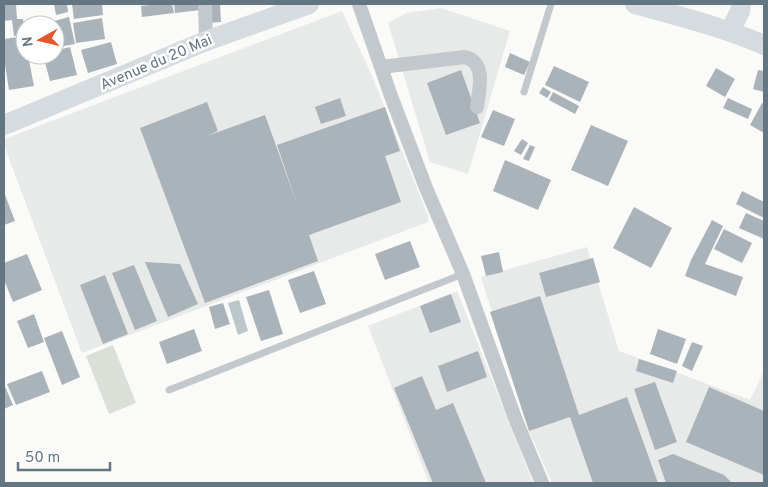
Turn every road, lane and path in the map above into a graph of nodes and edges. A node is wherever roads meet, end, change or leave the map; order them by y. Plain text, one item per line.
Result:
1 (205, 4) edge
2 (309, 4) edge
3 (359, 4) edge
4 (551, 4) edge
5 (635, 4) edge
6 (741, 4) edge
7 (730, 31) junction
8 (206, 41) junction
9 (764, 45) edge
10 (381, 67) junction
11 (524, 92) dead end
12 (477, 107) dead end
13 (4, 124) edge
14 (463, 274) junction
15 (169, 390) dead end
16 (542, 483) edge

1 - 8 street
2 - 8 main road, Avenue du 20 Mai
3 - 10 street
4 - 11 lane
5 - 7 main road
6 - 7 main road
7 - 9 main road
8 - 13 main road, Avenue du 20 Mai
10 - 12 street
10 - 14 street
14 - 15 lane
14 - 16 street

